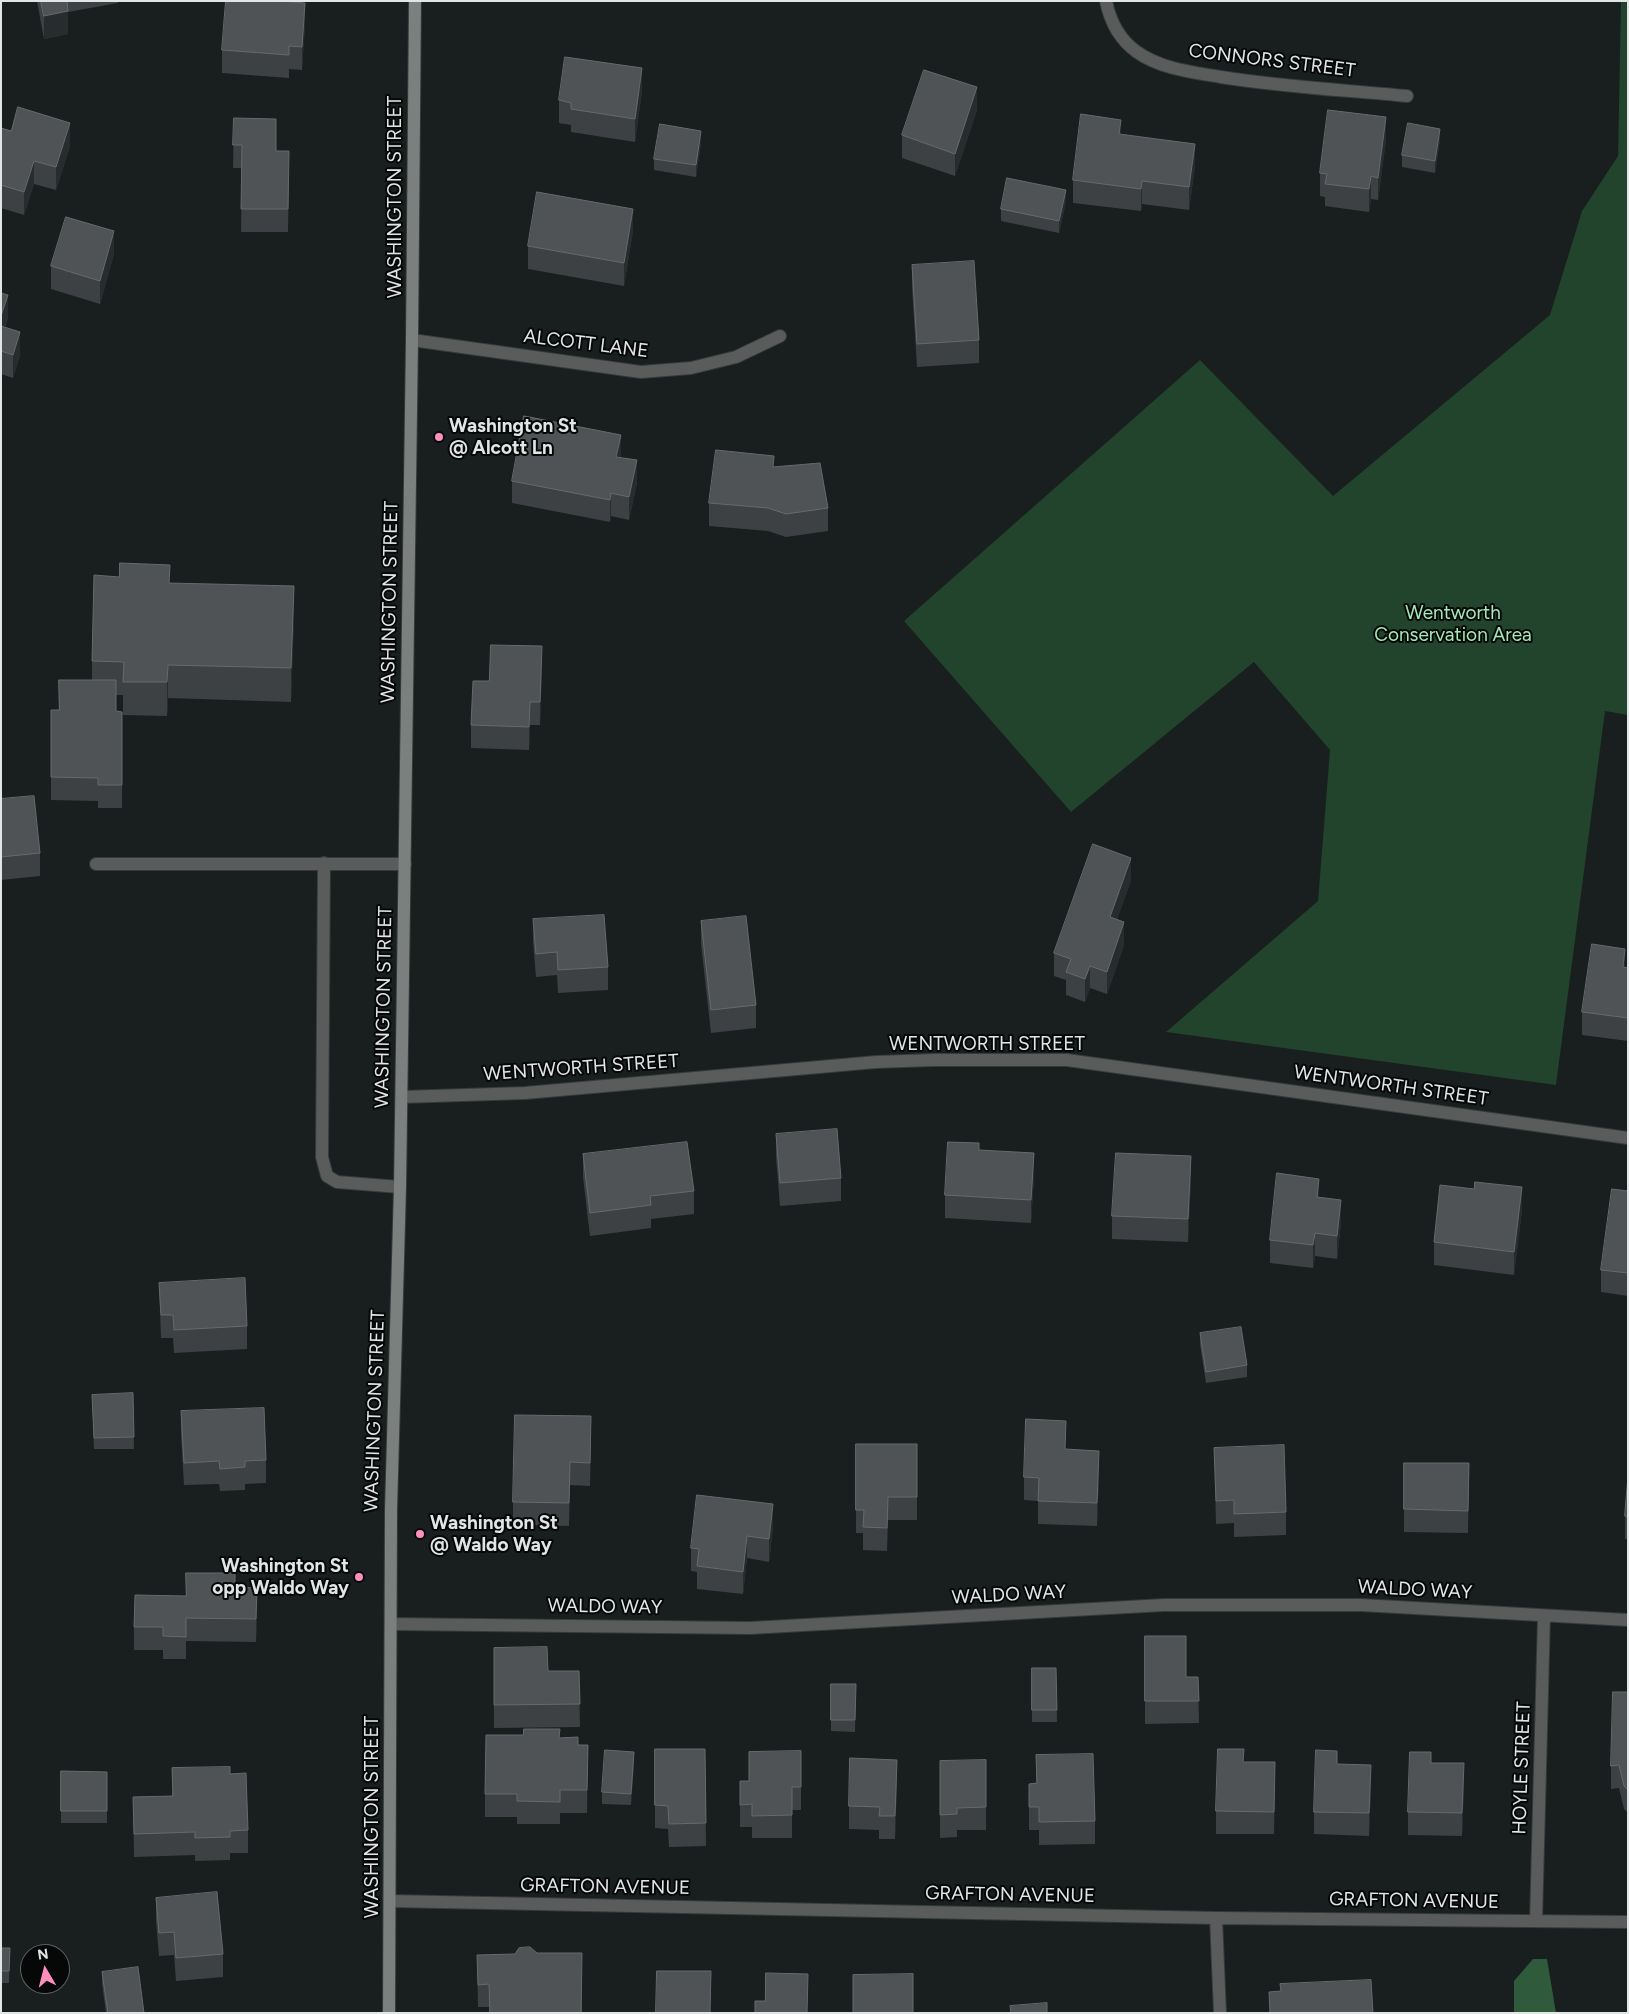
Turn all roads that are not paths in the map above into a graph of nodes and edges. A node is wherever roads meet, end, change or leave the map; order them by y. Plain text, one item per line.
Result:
1 (415, 1) edge
2 (1106, 1) edge
3 (1407, 96) dead end
4 (780, 336) dead end
5 (412, 340) junction
6 (324, 863) junction
7 (96, 864) dead end
8 (405, 864) junction
9 (402, 1097) junction
10 (1628, 1138) edge
11 (400, 1188) junction
12 (1544, 1616) junction
13 (1628, 1620) edge
14 (392, 1624) junction
15 (391, 1901) junction
16 (1216, 1918) junction
17 (1536, 1921) junction
18 (1628, 1922) edge
19 (389, 2013) edge
20 (1220, 2013) edge

1 - 5 main road, WASHINGTON STREET
2 - 3 street, CONNORS STREET
4 - 5 street, ALCOTT LANE
5 - 8 main road, WASHINGTON STREET
6 - 7 street
6 - 8 street
6 - 11 street
8 - 9 main road, WASHINGTON STREET
9 - 10 street, WENTWORTH STREET
9 - 11 main road, WASHINGTON STREET
11 - 14 main road, WASHINGTON STREET
12 - 13 street, WALDO WAY
12 - 14 street, WALDO WAY
12 - 17 street, HOYLE STREET
14 - 15 main road, WASHINGTON STREET
15 - 16 street, GRAFTON AVENUE
15 - 19 main road, WASHINGTON STREET
16 - 17 street, GRAFTON AVENUE
16 - 20 street
17 - 18 street, GRAFTON AVENUE

